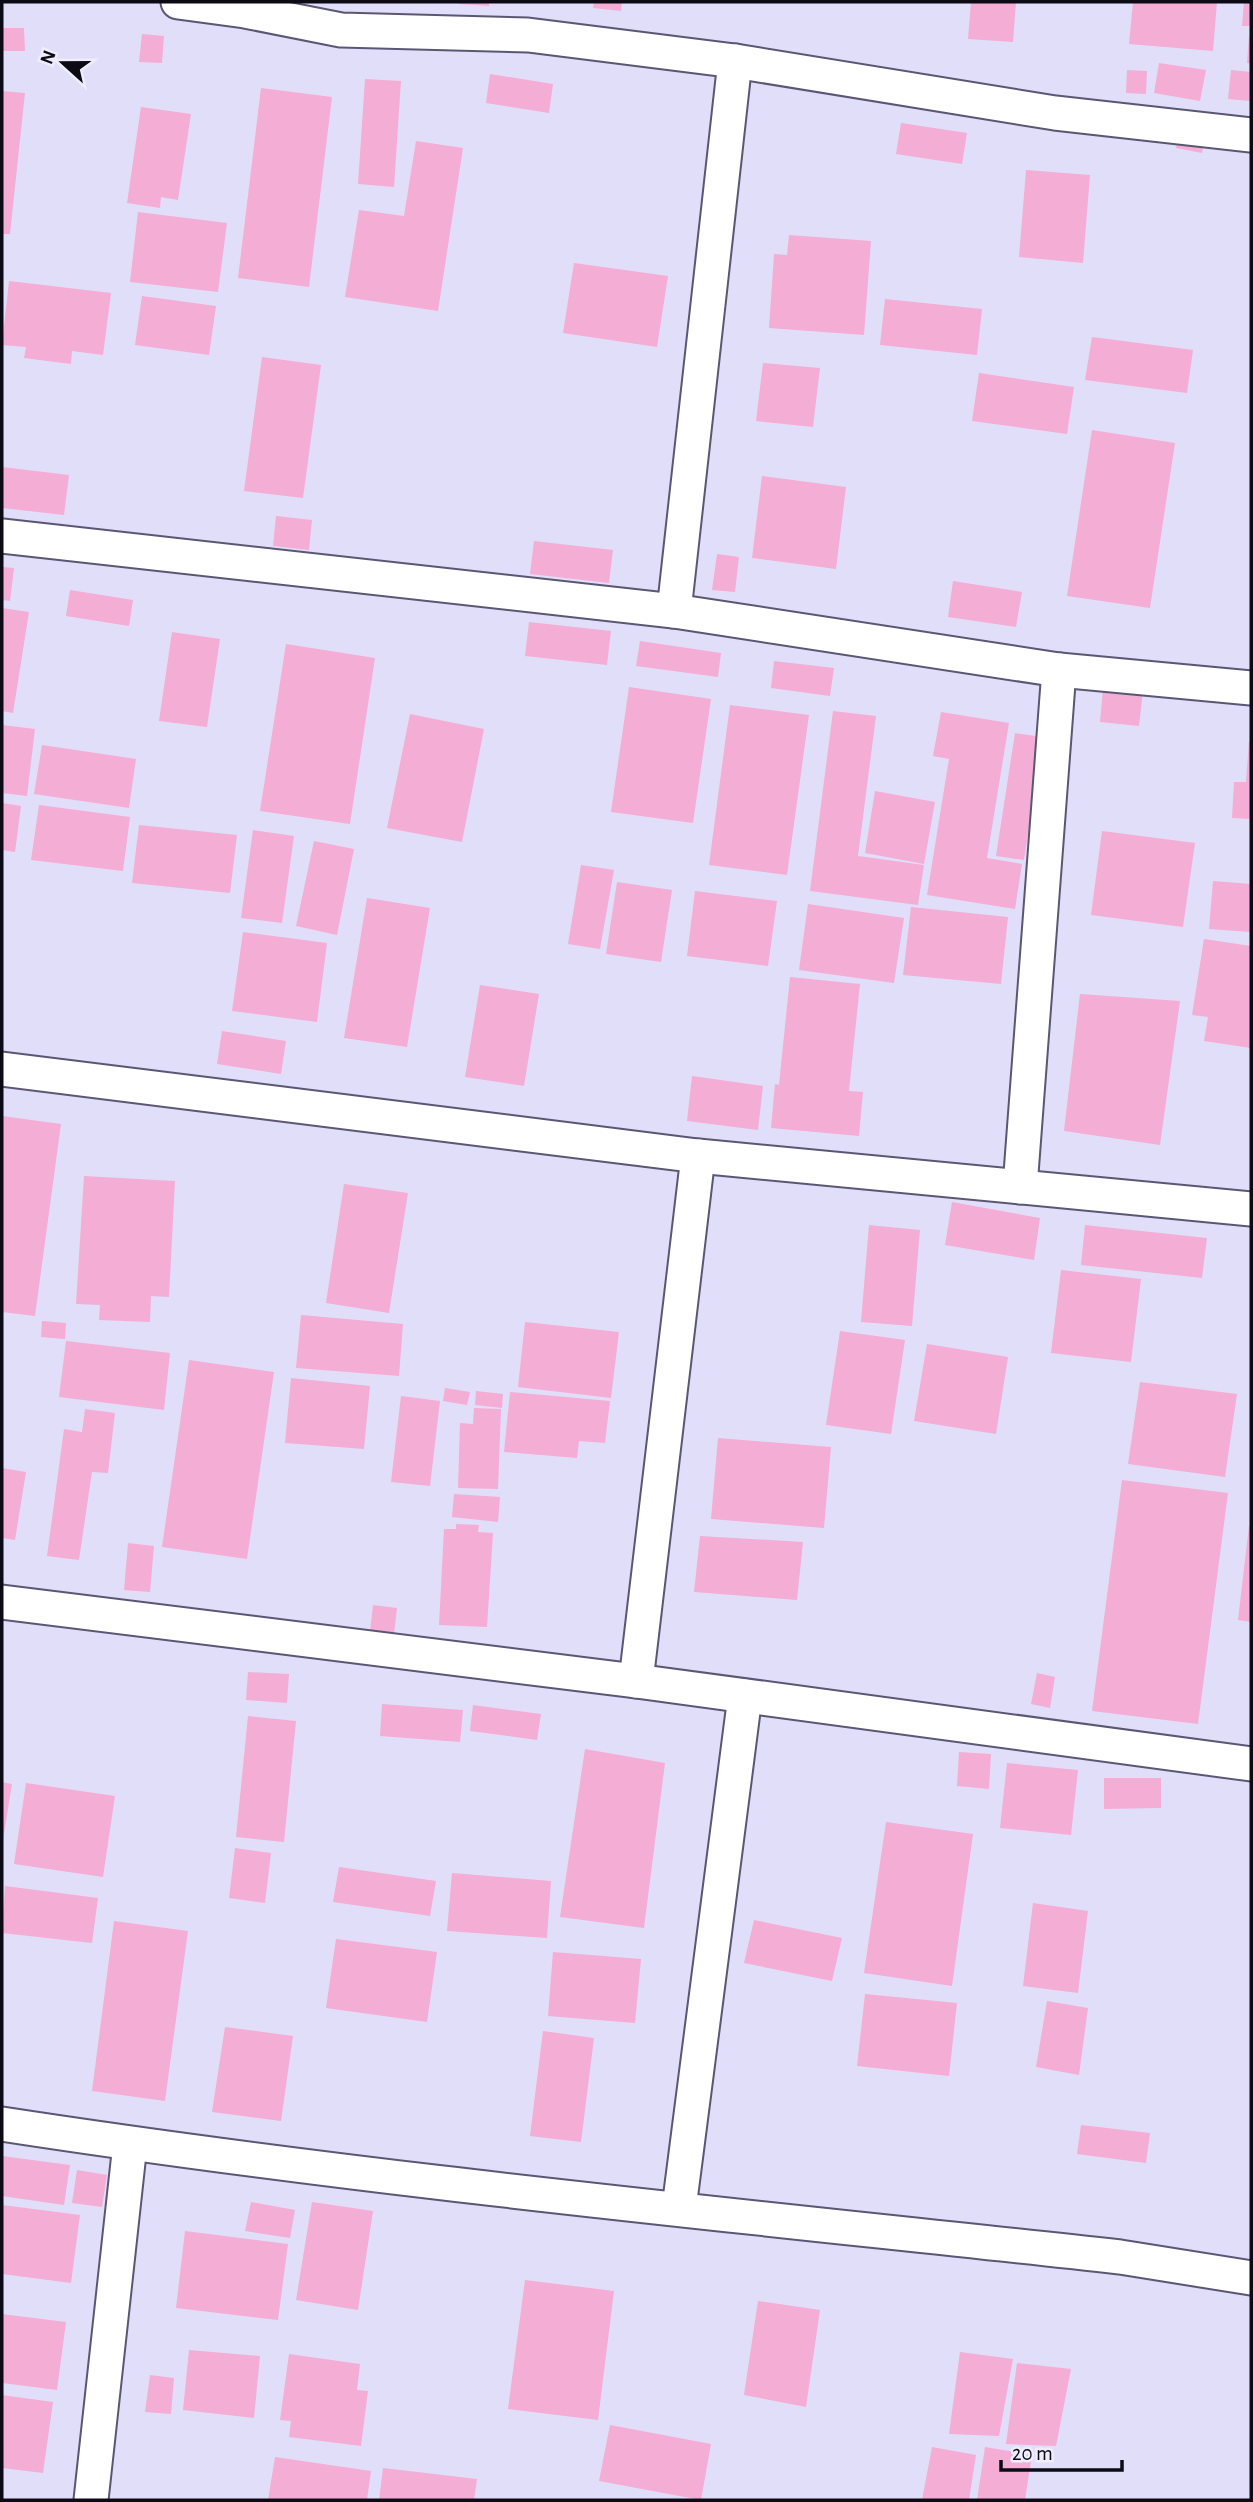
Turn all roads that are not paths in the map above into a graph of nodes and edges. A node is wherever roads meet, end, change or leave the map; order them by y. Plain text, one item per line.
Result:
1 (178, 2) edge
2 (735, 61) junction
3 (1251, 135) edge
4 (2, 536) edge
5 (674, 611) junction
6 (1059, 670) junction
7 (1251, 688) edge
8 (2, 1069) edge
9 (698, 1156) junction
10 (1020, 1187) junction
11 (1251, 1209) edge
12 (2, 1602) edge
13 (636, 1681) junction
14 (745, 1696) junction
15 (1251, 1763) edge
16 (2, 2124) edge
17 (130, 2144) junction
18 (679, 2208) junction
19 (1251, 2278) edge
20 (90, 2500) edge

1 - 2 street
2 - 3 street
2 - 5 street
4 - 5 street
5 - 6 street
6 - 7 street
6 - 10 street
8 - 9 street
9 - 10 street
9 - 13 street
10 - 11 street
12 - 13 street
13 - 14 street
14 - 15 street
14 - 18 street
16 - 17 street
17 - 18 street
17 - 20 street
18 - 19 street

